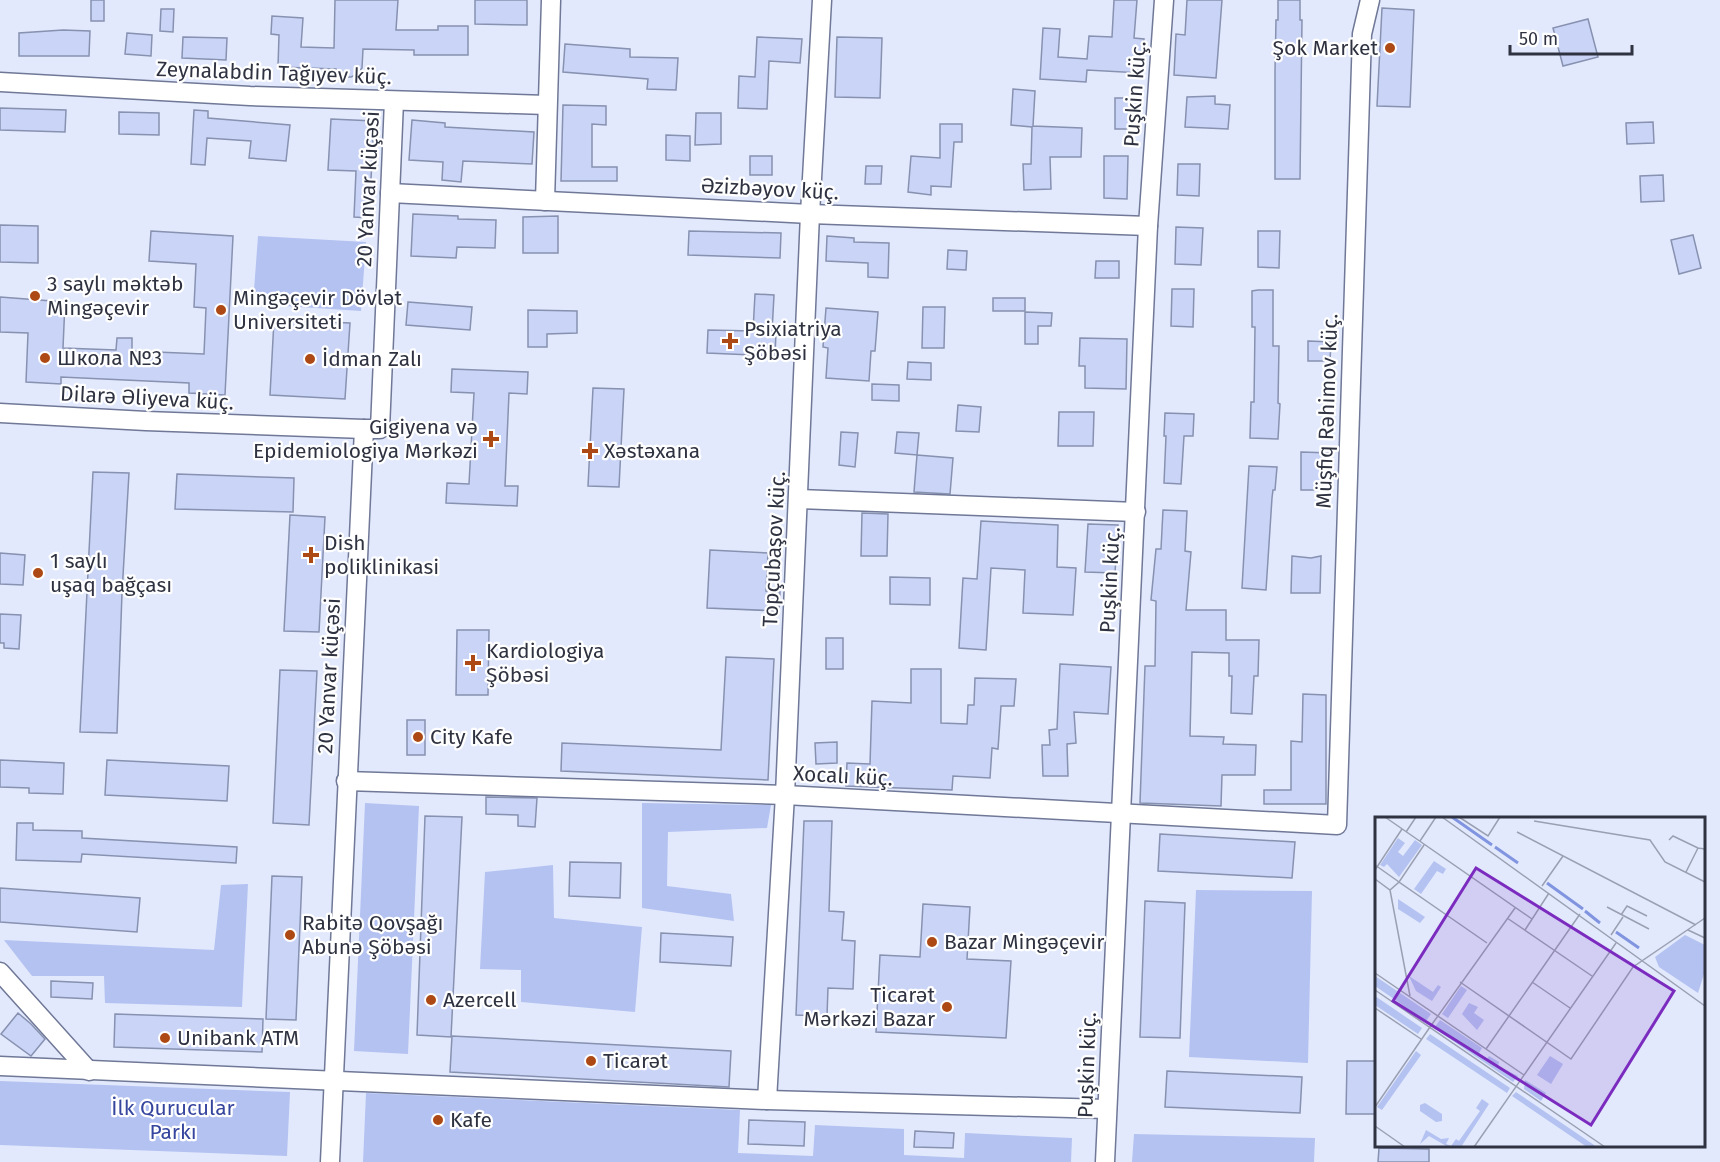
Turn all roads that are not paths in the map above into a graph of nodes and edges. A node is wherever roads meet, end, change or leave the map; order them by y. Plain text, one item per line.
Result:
1 (551, 0) edge
2 (822, 0) edge
3 (1164, 0) edge
4 (1370, 0) edge
5 (0, 82) edge
6 (394, 101) junction
7 (547, 105) junction
8 (390, 193) junction
9 (545, 201) junction
10 (810, 213) junction
11 (1148, 226) junction
12 (0, 413) edge
13 (364, 429) junction
14 (799, 499) junction
15 (1136, 512) junction
16 (346, 782) junction
17 (785, 795) junction
18 (1120, 813) junction
19 (1337, 825) joint
20 (0, 972) edge
21 (0, 1066) edge
22 (89, 1071) junction
23 (334, 1080) junction
24 (767, 1100) junction
25 (1107, 1109) junction
26 (330, 1162) edge
27 (1105, 1162) edge

1 - 7 street
2 - 10 street, Topçubaşov küç.
3 - 11 street, Puşkin küç.
4 - 19 street, Müşfiq Rəhimov küç.
5 - 6 street, Zeynalabdin Tağıyev küç.
6 - 7 street, Zeynalabdin Tağıyev küç.
6 - 8 street, 20 Yanvar küçəsi
7 - 9 street
8 - 9 street, Əzizbəyov küç.
8 - 13 street, 20 Yanvar küçəsi
9 - 10 street, Əzizbəyov küç.
10 - 11 street, Əzizbəyov küç.
10 - 14 street, Topçubaşov küç.
11 - 15 street, Puşkin küç.
12 - 13 street, Dilarə Əliyeva küç.
13 - 16 street, 20 Yanvar küçəsi
14 - 15 street
14 - 17 street, Topçubaşov küç.
15 - 18 street, Puşkin küç.
16 - 17 street, Xocalı küç.
16 - 23 street, 20 Yanvar küçəsi
17 - 18 street, Xocalı küç.
17 - 24 street, Topçubaşov küç.
18 - 19 street, Xocalı küç.
18 - 25 street, Puşkin küç.
20 - 22 street
21 - 22 street
22 - 23 street
23 - 24 street
23 - 26 street, 20 Yanvar küçəsi
24 - 25 street
25 - 27 street, Puşkin küç.

